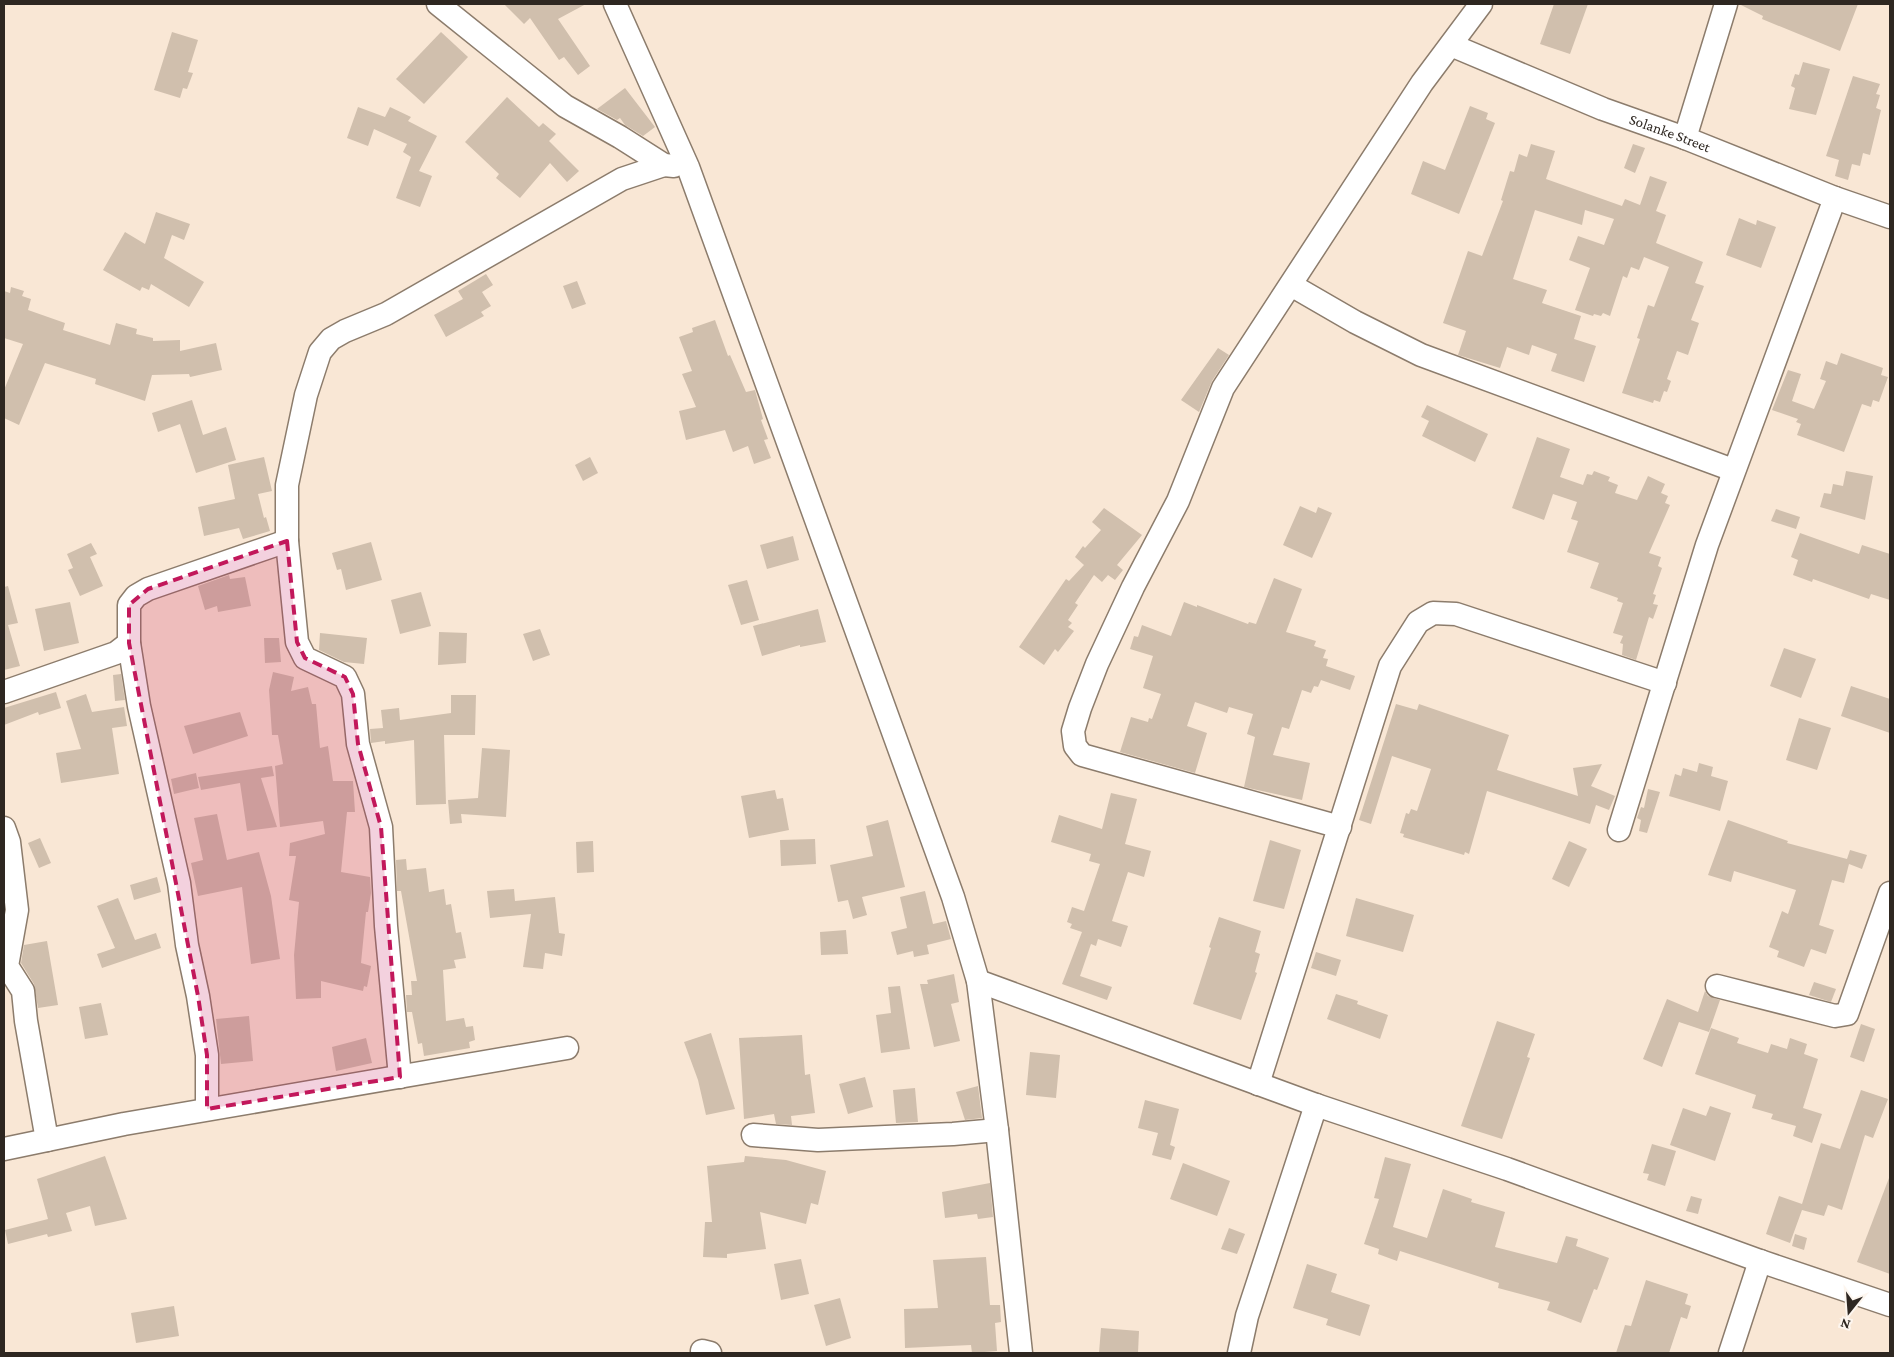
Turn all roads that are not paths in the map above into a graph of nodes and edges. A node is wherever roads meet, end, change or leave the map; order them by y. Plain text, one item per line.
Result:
1 (438, 4) edge
2 (615, 4) edge
3 (1481, 4) edge
4 (1726, 4) edge
5 (1451, 45) junction
6 (1685, 138) junction
7 (664, 165) junction
8 (688, 167) junction
9 (1835, 198) junction
10 (1890, 216) edge
11 (1291, 286) junction
12 (1733, 470) junction
13 (287, 541) junction
14 (129, 643) junction
15 (1664, 683) junction
16 (4, 692) edge
17 (1340, 827) junction
18 (4, 828) edge
19 (1618, 830) dead end
20 (1890, 893) edge
21 (978, 981) junction
22 (1717, 986) dead end
23 (567, 1048) dead end
24 (400, 1077) junction
25 (1258, 1084) junction
26 (1316, 1105) junction
27 (207, 1110) junction
28 (997, 1130) junction
29 (753, 1134) dead end
30 (46, 1140) junction
31 (4, 1149) edge
32 (1760, 1261) junction
33 (1890, 1304) edge
34 (1021, 1353) edge
35 (1238, 1353) edge
36 (1730, 1353) edge

1 - 7 street
2 - 8 street
3 - 5 street
4 - 6 street
5 - 6 street, Solanke Street
5 - 11 street
6 - 9 street, Solanke Street
7 - 8 street
7 - 13 street
8 - 21 street
9 - 10 street, Solanke Street
9 - 12 street
11 - 12 street
11 - 17 street
12 - 15 street
13 - 14 street
13 - 24 street
14 - 16 street
14 - 27 street
15 - 17 street
15 - 19 street
17 - 25 street
18 - 30 street
20 - 22 street
21 - 25 street
21 - 28 street
23 - 24 street
24 - 27 street
25 - 26 street
26 - 32 street
26 - 35 street
27 - 30 street
28 - 29 street
28 - 34 street
30 - 31 street
32 - 33 street
32 - 36 street

